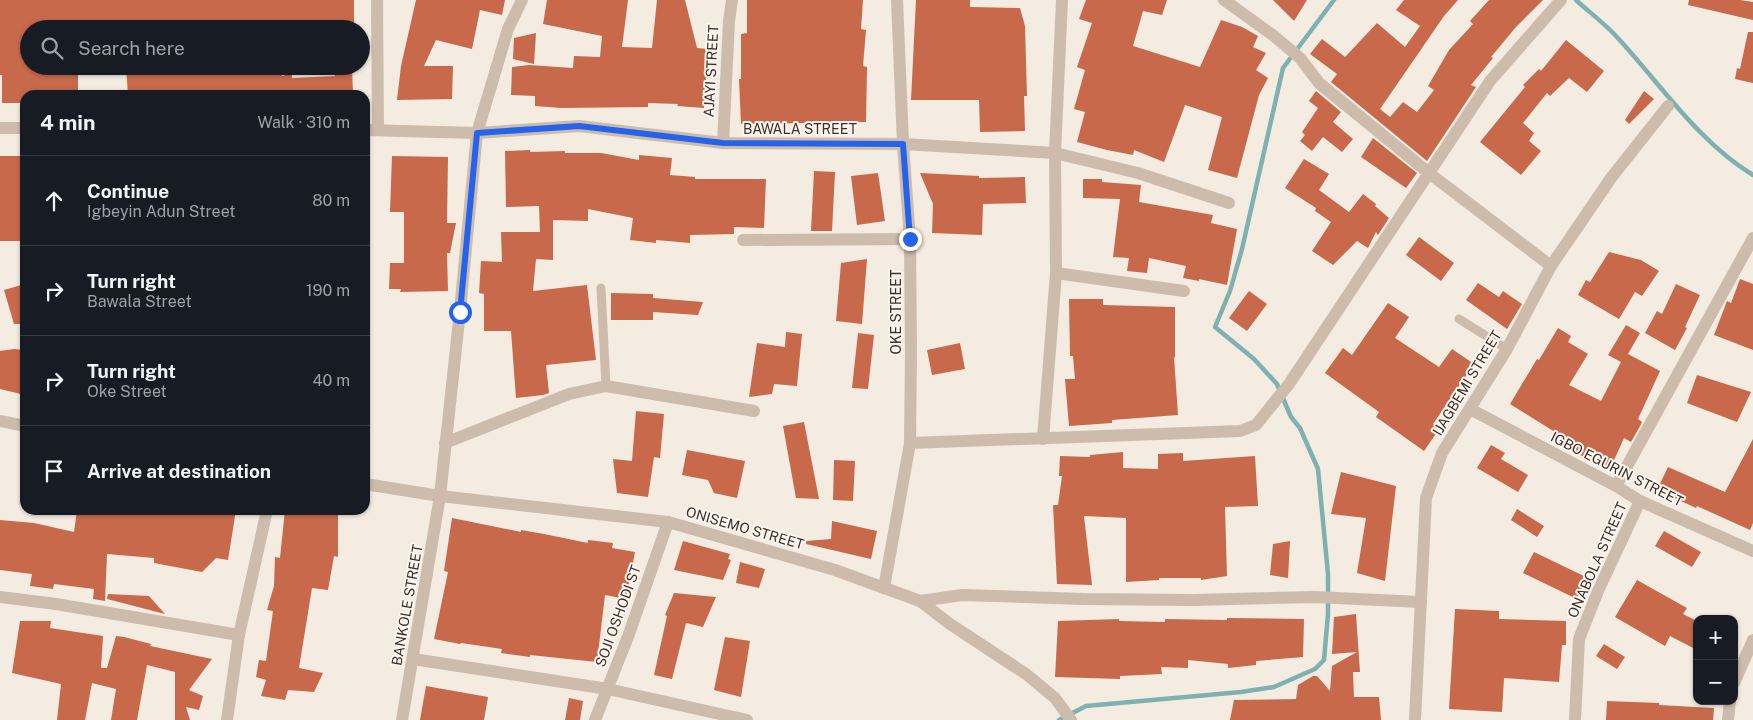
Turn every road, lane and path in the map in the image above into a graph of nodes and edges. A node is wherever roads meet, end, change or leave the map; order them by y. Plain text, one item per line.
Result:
1 (377, 0) edge
2 (522, 0) edge
3 (732, 0) edge
4 (897, 0) edge
5 (1062, 0) edge
6 (1560, 0) edge
7 (1229, 2) edge
8 (1668, 106) dead end
9 (0, 128) edge
10 (20, 128) edge
11 (371, 130) edge
12 (477, 133) junction
13 (723, 143) junction
14 (903, 144) junction
15 (1055, 153) junction
16 (1429, 173) junction
17 (1229, 203) dead end
18 (1753, 238) edge
19 (910, 239) junction
20 (743, 240) dead end
21 (1551, 266) junction
22 (1056, 273) junction
23 (601, 288) dead end
24 (1184, 291) dead end
25 (1459, 319) dead end
26 (1507, 349) junction
27 (606, 386) junction
28 (1470, 409) junction
29 (754, 411) dead end
30 (0, 421) edge
31 (20, 425) edge
32 (1043, 439) junction
33 (445, 443) junction
34 (910, 443) junction
35 (370, 485) edge
36 (1616, 486) junction
37 (440, 496) junction
38 (1640, 501) junction
39 (266, 515) edge
40 (668, 522) junction
41 (1753, 551) edge
42 (884, 588) junction
43 (0, 597) edge
44 (920, 601) junction
45 (1421, 602) junction
46 (238, 635) junction
47 (1753, 640) edge
48 (413, 659) junction
49 (1738, 674) edge
50 (608, 689) junction
51 (1730, 705) edge
52 (227, 720) edge
53 (402, 720) edge
54 (595, 720) edge
55 (747, 720) edge
56 (1071, 720) edge
57 (1415, 720) edge
58 (1575, 720) edge
59 (1728, 720) edge

1 - 11 street
2 - 12 street, BANKOLE STREET
3 - 13 street, AJAYI STREET
4 - 14 street, OKE STREET
5 - 15 street
6 - 16 street
7 - 16 street
8 - 21 street, IJAGBEMI STREET
9 - 10 street
11 - 12 street, BAWALA STREET
12 - 13 street, BAWALA STREET
12 - 33 street, BANKOLE STREET
13 - 14 street, BAWALA STREET
14 - 15 street, BAWALA STREET
14 - 19 street, OKE STREET
15 - 17 street, BAWALA STREET
15 - 22 street
16 - 21 street
16 - 32 street
18 - 36 street
19 - 20 street
19 - 34 street, OKE STREET
21 - 26 street, IJAGBEMI STREET
22 - 24 street
22 - 32 street
23 - 27 lane
25 - 26 lane
26 - 28 street, IJAGBEMI STREET
27 - 29 street
27 - 33 street
28 - 36 street, IGBO EGURIN STREET
28 - 45 street, IJAGBEMI STREET
30 - 31 street
32 - 34 street
33 - 37 street, BANKOLE STREET
34 - 42 street, OKE STREET
35 - 37 street, ONISEMO STREET
36 - 38 street, IGBO EGURIN STREET
37 - 40 street, ONISEMO STREET
37 - 48 street, BANKOLE STREET
38 - 41 street, IGBO EGURIN STREET
38 - 58 street, ONABOLA STREET
39 - 46 street
40 - 42 street, ONISEMO STREET
40 - 50 street, SOJI OSHODI ST
42 - 44 street, ONISEMO STREET
43 - 46 street
44 - 45 street
44 - 56 street, ONISEMO STREET
45 - 57 street, IJAGBEMI STREET
46 - 52 street
47 - 49 street
48 - 50 street
48 - 53 street, BANKOLE STREET
50 - 54 street, SOJI OSHODI ST
50 - 55 street
51 - 59 street

